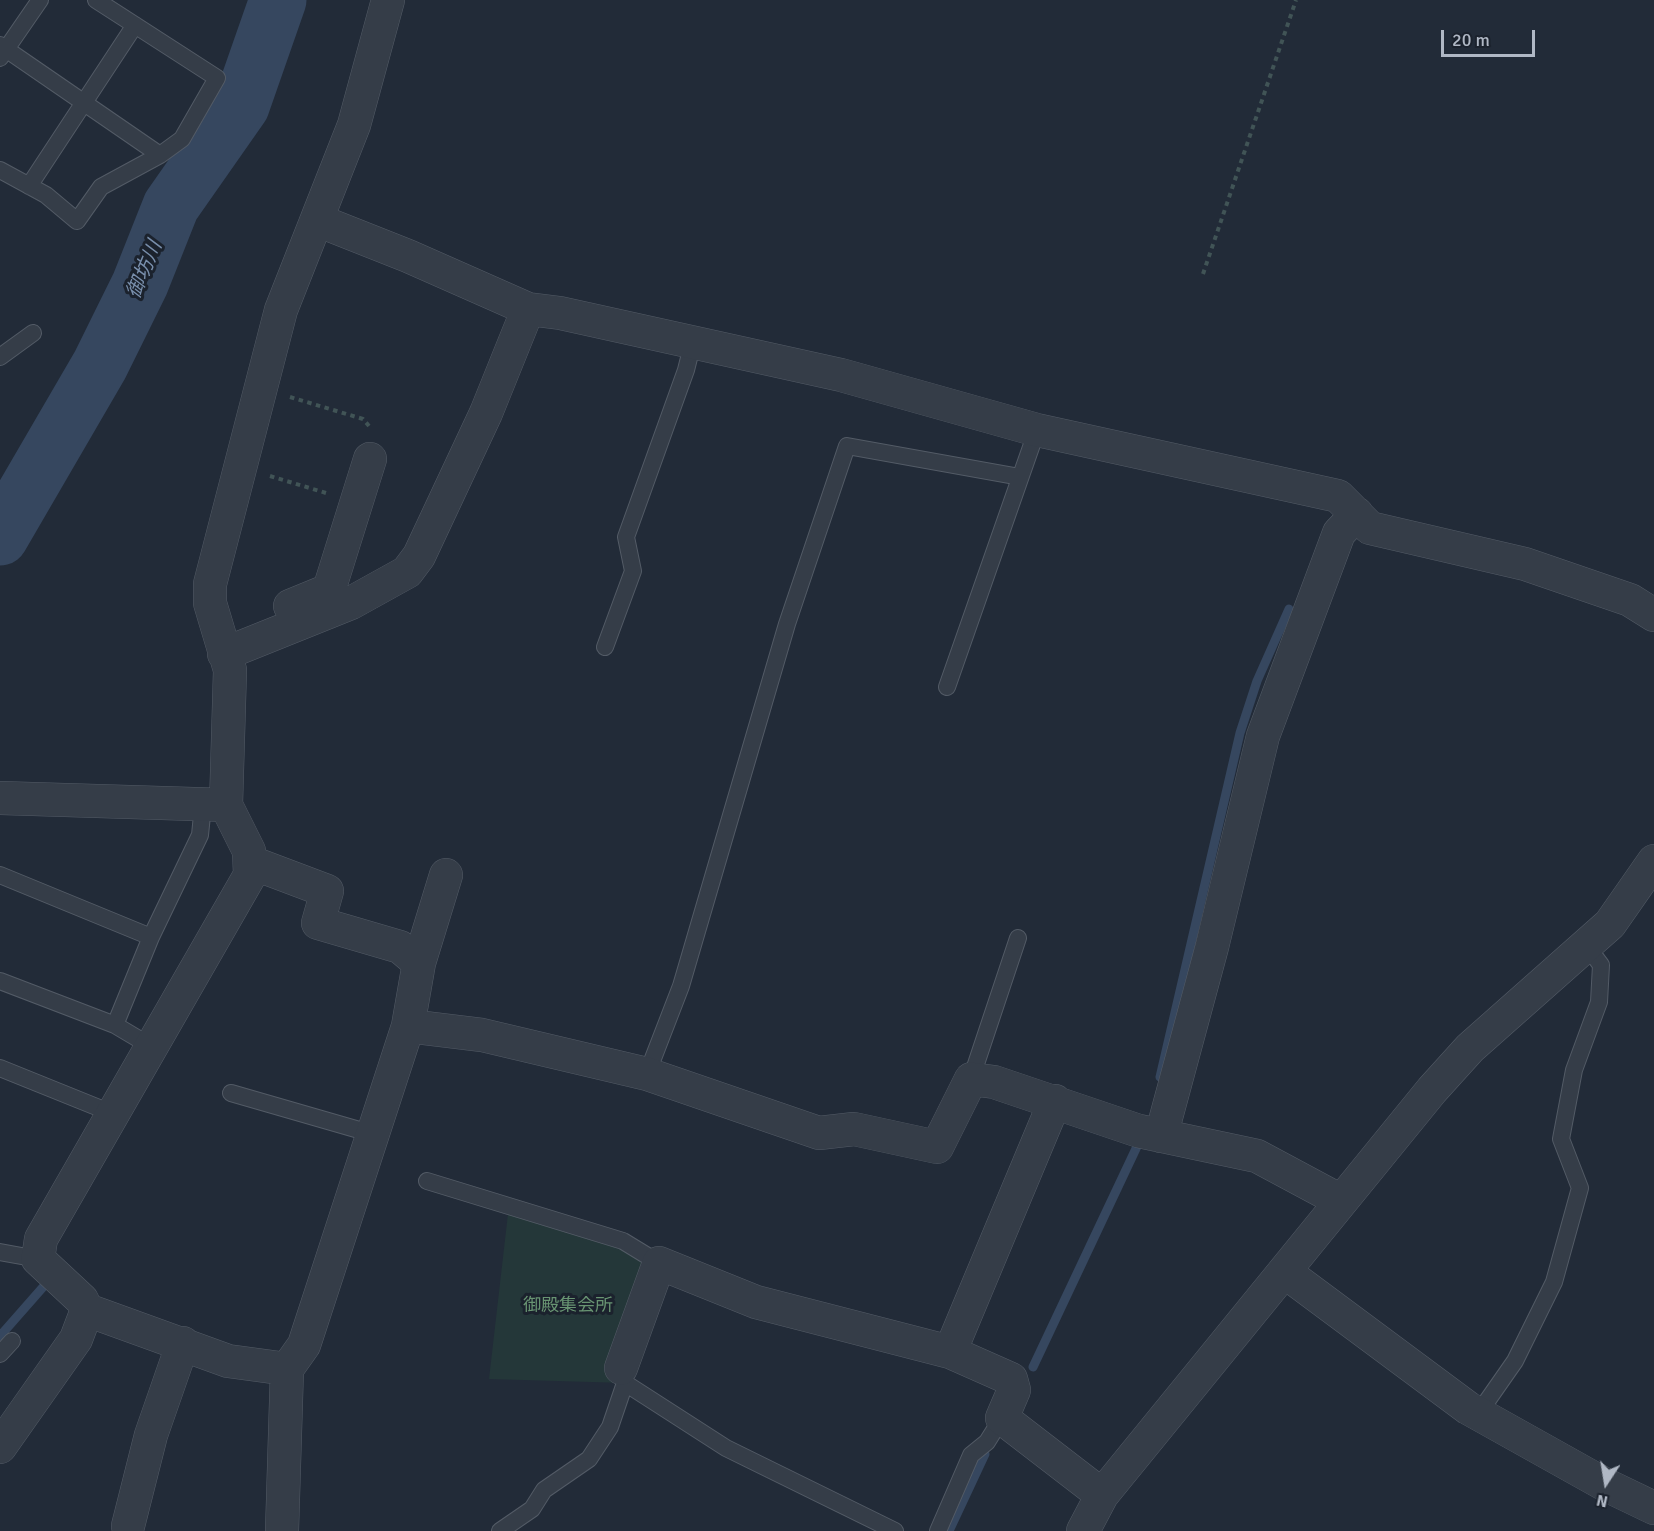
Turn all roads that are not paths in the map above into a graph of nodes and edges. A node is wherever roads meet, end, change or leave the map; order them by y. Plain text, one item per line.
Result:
1 (40, 0) edge
2 (96, 0) edge
3 (388, 0) edge
4 (135, 25) junction
5 (2, 51) edge
6 (84, 102) junction
7 (159, 154) junction
8 (0, 170) edge
9 (29, 186) junction
10 (316, 220) junction
11 (528, 309) junction
12 (33, 333) dead end
13 (693, 342) junction
14 (0, 357) edge
15 (1037, 430) junction
16 (370, 459) road end
17 (1020, 477) junction
18 (1357, 514) junction
19 (1654, 615) edge
20 (222, 645) junction
21 (605, 647) dead end
22 (947, 687) dead end
23 (0, 798) edge
24 (214, 805) junction
25 (1654, 861) edge
26 (250, 862) junction
27 (0, 875) edge
28 (446, 875) dead end
29 (151, 937) junction
30 (1018, 938) dead end
31 (1586, 945) junction
32 (419, 963) junction
33 (0, 981) edge
34 (114, 1025) junction
35 (408, 1026) junction
36 (152, 1047) junction
37 (0, 1068) edge
38 (647, 1074) junction
39 (971, 1079) junction
40 (231, 1093) dead end
41 (1055, 1101) junction
42 (114, 1114) junction
43 (1150, 1133) junction
44 (374, 1134) junction
45 (427, 1181) dead end
46 (1341, 1201) junction
47 (0, 1252) edge
48 (38, 1259) junction
49 (659, 1263) junction
50 (1285, 1272) junction
51 (87, 1310) junction
52 (12, 1341) dead end
53 (183, 1343) junction
54 (950, 1353) junction
55 (0, 1354) edge
56 (287, 1369) junction
57 (623, 1375) junction
58 (1478, 1413) junction
59 (1002, 1418) junction
60 (0, 1447) edge
61 (1102, 1495) junction
62 (1654, 1508) edge
63 (136, 1529) edge
64 (282, 1531) edge
65 (500, 1531) edge
66 (895, 1531) edge
67 (938, 1531) edge
68 (1083, 1531) edge

1 - 5 lane
2 - 4 lane
3 - 10 street
4 - 6 lane
4 - 7 lane
5 - 6 lane
6 - 7 lane
6 - 9 lane
7 - 9 lane
8 - 9 lane
10 - 11 street
10 - 20 street
11 - 13 street
11 - 20 street
12 - 14 lane
13 - 15 street
13 - 21 lane
15 - 17 lane
15 - 18 street
16 - 20 street
17 - 22 lane
17 - 38 lane
18 - 19 street
18 - 43 street
20 - 24 street
23 - 24 street
24 - 26 street
24 - 29 lane
25 - 31 street
26 - 32 street
26 - 36 street
27 - 29 lane
28 - 32 street
29 - 34 lane
30 - 39 lane
31 - 46 street
31 - 58 lane
32 - 35 street
33 - 34 lane
34 - 36 lane
35 - 38 street
35 - 44 street
36 - 42 street
37 - 42 lane
38 - 39 street
39 - 41 street
40 - 44 lane
41 - 43 street
41 - 54 street
42 - 48 street
43 - 46 street
44 - 56 street
45 - 49 lane
46 - 50 street
47 - 48 lane
48 - 51 street
49 - 54 street
49 - 57 street
50 - 58 street
50 - 61 street
51 - 53 street
51 - 60 street
52 - 55 lane
53 - 56 street
53 - 63 street
54 - 59 street
56 - 64 street
57 - 65 lane
57 - 66 lane
58 - 62 street
59 - 61 street
59 - 67 lane
61 - 68 street

